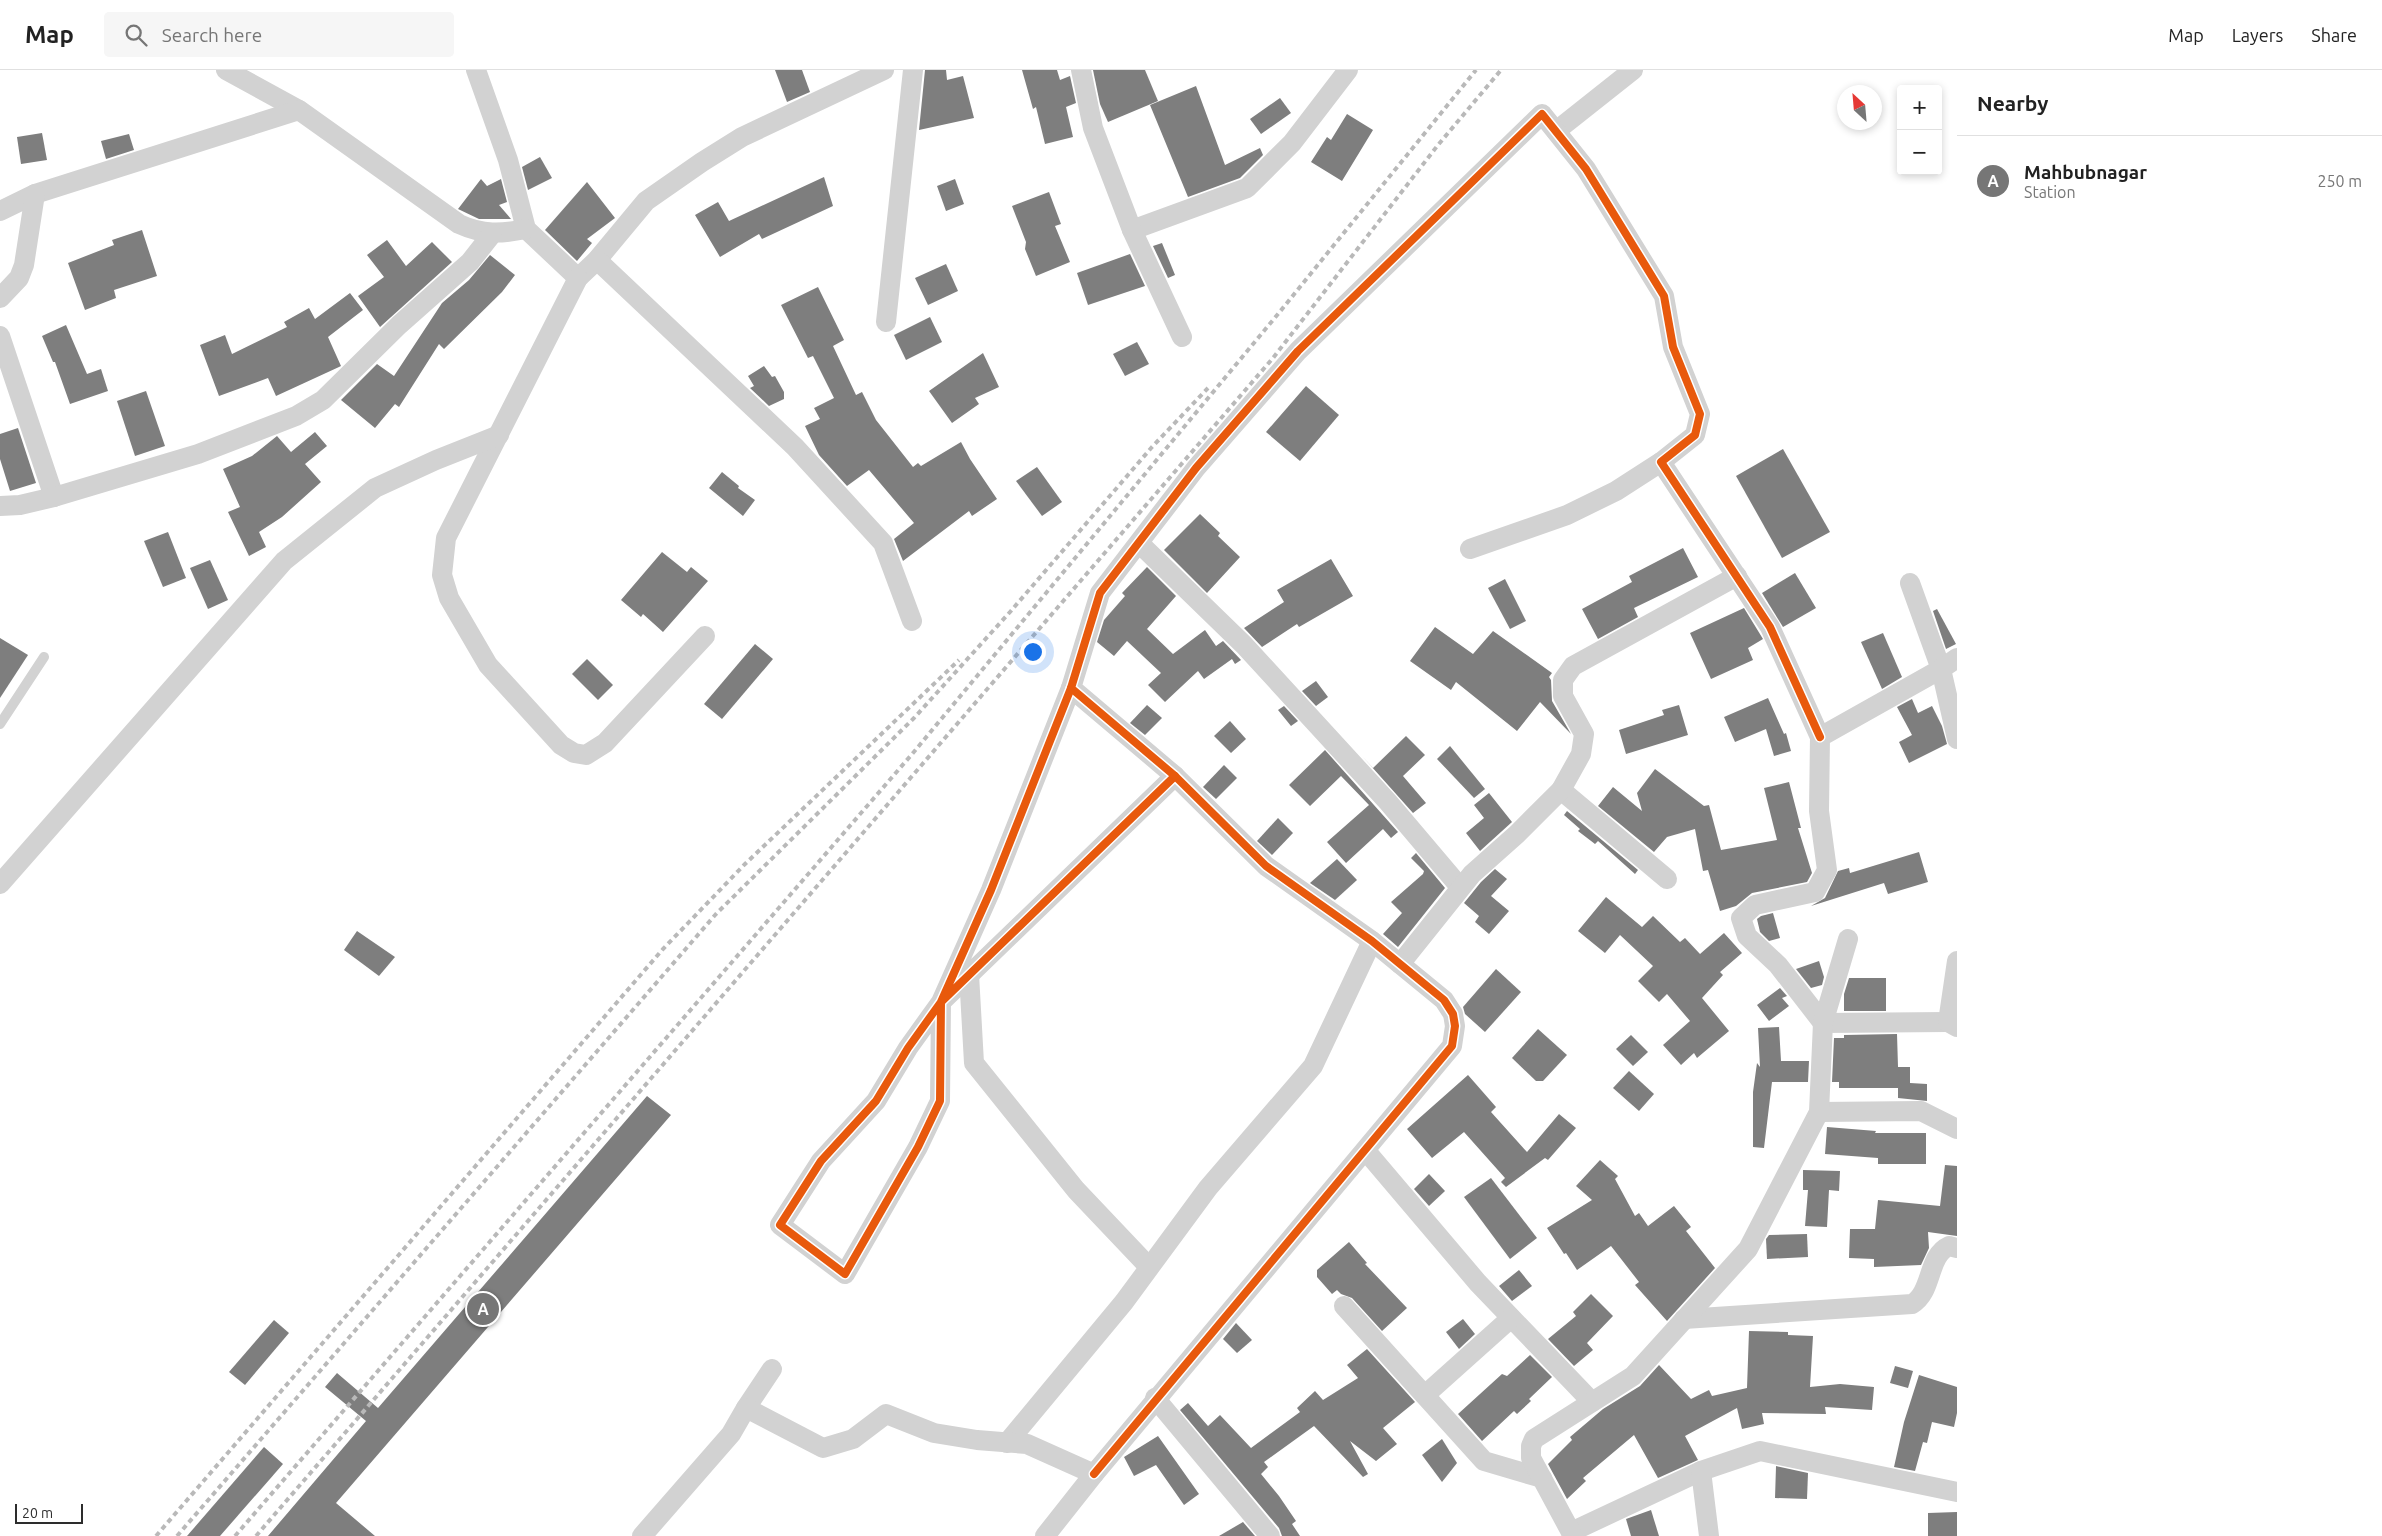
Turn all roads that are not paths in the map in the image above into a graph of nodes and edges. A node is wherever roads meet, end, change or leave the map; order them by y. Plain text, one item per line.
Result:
1 (226, 70) edge
2 (476, 70) edge
3 (884, 70) edge
4 (913, 70) edge
5 (1080, 70) edge
6 (1348, 70) edge
7 (1632, 70) edge
8 (299, 110) junction
9 (1556, 131) junction
10 (35, 194) junction
11 (0, 211) edge
12 (526, 229) junction
13 (1132, 230) junction
14 (492, 234) junction
15 (596, 260) junction
16 (578, 278) junction
17 (0, 298) edge
18 (886, 322) dead end
19 (0, 336) edge
20 (1182, 337) dead end
21 (499, 435) junction
22 (1661, 462) junction
23 (54, 497) junction
24 (0, 506) edge
25 (1139, 543) junction
26 (1470, 549) dead end
27 (1738, 576) junction
28 (1910, 583) dead end
29 (912, 621) dead end
30 (705, 636) dead end
31 (44, 657) dead end
32 (1949, 663) edge
33 (1071, 688) junction
34 (0, 724) edge
35 (1820, 737) junction
36 (1957, 739) edge
37 (1175, 776) junction
38 (1561, 790) junction
39 (1667, 879) dead end
40 (0, 884) edge
41 (1460, 887) junction
42 (1848, 939) dead end
43 (1372, 941) junction
44 (1957, 961) edge
45 (1400, 964) junction
46 (969, 974) junction
47 (941, 1002) junction
48 (1823, 1023) junction
49 (1952, 1024) edge
50 (1819, 1112) junction
51 (1957, 1129) edge
52 (1366, 1151) junction
53 (1957, 1248) edge
54 (1149, 1267) junction
55 (1344, 1306) dead end
56 (1511, 1318) junction
57 (1684, 1319) junction
58 (772, 1369) dead end
59 (1424, 1395) junction
60 (1155, 1398) junction
61 (1592, 1402) junction
62 (746, 1408) junction
63 (1007, 1443) junction
64 (1700, 1471) junction
65 (1094, 1474) junction
66 (1542, 1478) junction
67 (1957, 1492) edge
68 (1572, 1534) edge
69 (642, 1536) edge
70 (1045, 1536) edge
71 (1270, 1536) edge
72 (1709, 1536) edge

1 - 8 street
2 - 12 street
3 - 15 street
4 - 18 street
5 - 13 street
6 - 13 street
7 - 9 street
8 - 10 street
8 - 14 street
9 - 22 street
9 - 25 street
10 - 11 street
10 - 17 street
12 - 14 street
12 - 16 street
13 - 20 street
14 - 23 street
15 - 16 street
15 - 29 street
16 - 21 street
19 - 23 street
21 - 30 street
21 - 40 street
22 - 26 street
22 - 27 street
23 - 24 street
25 - 33 street
25 - 41 street
27 - 35 street
27 - 38 street
28 - 32 street
31 - 34 lane
32 - 35 street
32 - 36 street
33 - 37 street
33 - 47 street
35 - 48 street
37 - 43 street
37 - 46 street
38 - 39 street
38 - 41 street
41 - 45 street
42 - 48 street
43 - 45 street
43 - 54 street
44 - 49 street
45 - 52 street
46 - 47 street
46 - 54 street
47 - 47 street
48 - 49 street
48 - 50 street
50 - 51 street
50 - 57 street
52 - 56 street
52 - 60 street
53 - 57 street
54 - 63 street
55 - 59 street
56 - 59 street
56 - 61 street
57 - 61 street
58 - 62 street
59 - 66 street
60 - 65 street
60 - 71 street
61 - 66 street
62 - 63 street
62 - 69 street
63 - 65 street
64 - 67 street
64 - 68 street
64 - 72 street
65 - 70 street
66 - 68 street

